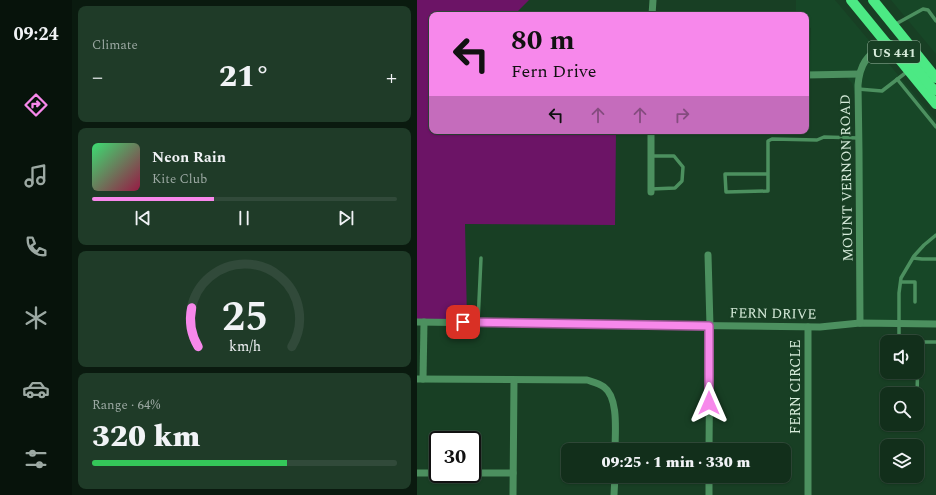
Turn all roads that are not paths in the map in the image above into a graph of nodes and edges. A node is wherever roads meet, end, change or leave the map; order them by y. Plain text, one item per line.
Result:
1 (653, 0) edge
2 (851, 0) edge
3 (873, 0) edge
4 (651, 12) edge
5 (936, 21) edge
6 (893, 25) junction
7 (886, 43) junction
8 (909, 71) junction
9 (859, 74) junction
10 (809, 75) edge
11 (936, 78) edge
12 (897, 79) junction
13 (858, 89) junction
14 (936, 90) edge
15 (936, 104) edge
16 (936, 127) edge
17 (651, 134) edge
18 (859, 138) junction
19 (651, 156) junction
20 (768, 174) junction
21 (651, 191) joint
22 (936, 235) edge
23 (708, 255) dead end
24 (481, 258) dead end
25 (913, 258) junction
26 (936, 259) edge
27 (901, 282) junction
28 (915, 302) dead end
29 (420, 322) edge
30 (478, 323) junction
31 (860, 323) junction
32 (899, 323) junction
33 (936, 324) edge
34 (709, 326) junction
35 (808, 327) junction
36 (899, 335) edge
37 (924, 342) edge
38 (936, 342) edge
39 (420, 380) edge
40 (514, 380) junction
41 (615, 443) edge
42 (709, 443) edge
43 (417, 473) edge
44 (429, 473) edge
45 (481, 473) edge
46 (513, 473) junction
47 (615, 483) edge
48 (709, 483) edge
49 (513, 495) edge
50 (614, 495) edge
51 (709, 495) edge
52 (808, 495) edge

1 - 4 street
2 - 7 main road, US 441
3 - 6 main road, US 441
5 - 6 lane
6 - 11 main road, US 441
7 - 8 main road, US 441
7 - 9 street, MOUNT VERNON ROAD
7 - 14 main road
8 - 12 lane
8 - 15 main road, US 441
9 - 10 street
9 - 13 street, MOUNT VERNON ROAD
12 - 13 lane
12 - 16 lane
13 - 18 street, MOUNT VERNON ROAD
17 - 19 street
18 - 20 lane
18 - 31 street, MOUNT VERNON ROAD
19 - 21 street
19 - 21 lane
20 - 20 lane
22 - 25 lane
23 - 34 street
24 - 30 lane
25 - 26 lane
25 - 27 lane
27 - 28 lane
27 - 32 lane
29 - 30 street, FERN DRIVE
29 - 39 street
30 - 34 street, FERN DRIVE
31 - 32 street, FERN DRIVE
31 - 35 street, FERN DRIVE
32 - 33 street, FERN DRIVE
32 - 36 lane
34 - 35 street, FERN DRIVE
34 - 42 street
35 - 52 street, FERN CIRCLE
37 - 38 lane
39 - 40 street
40 - 41 street
40 - 46 street
43 - 44 street
45 - 46 street
46 - 49 street
47 - 50 street
48 - 51 street

